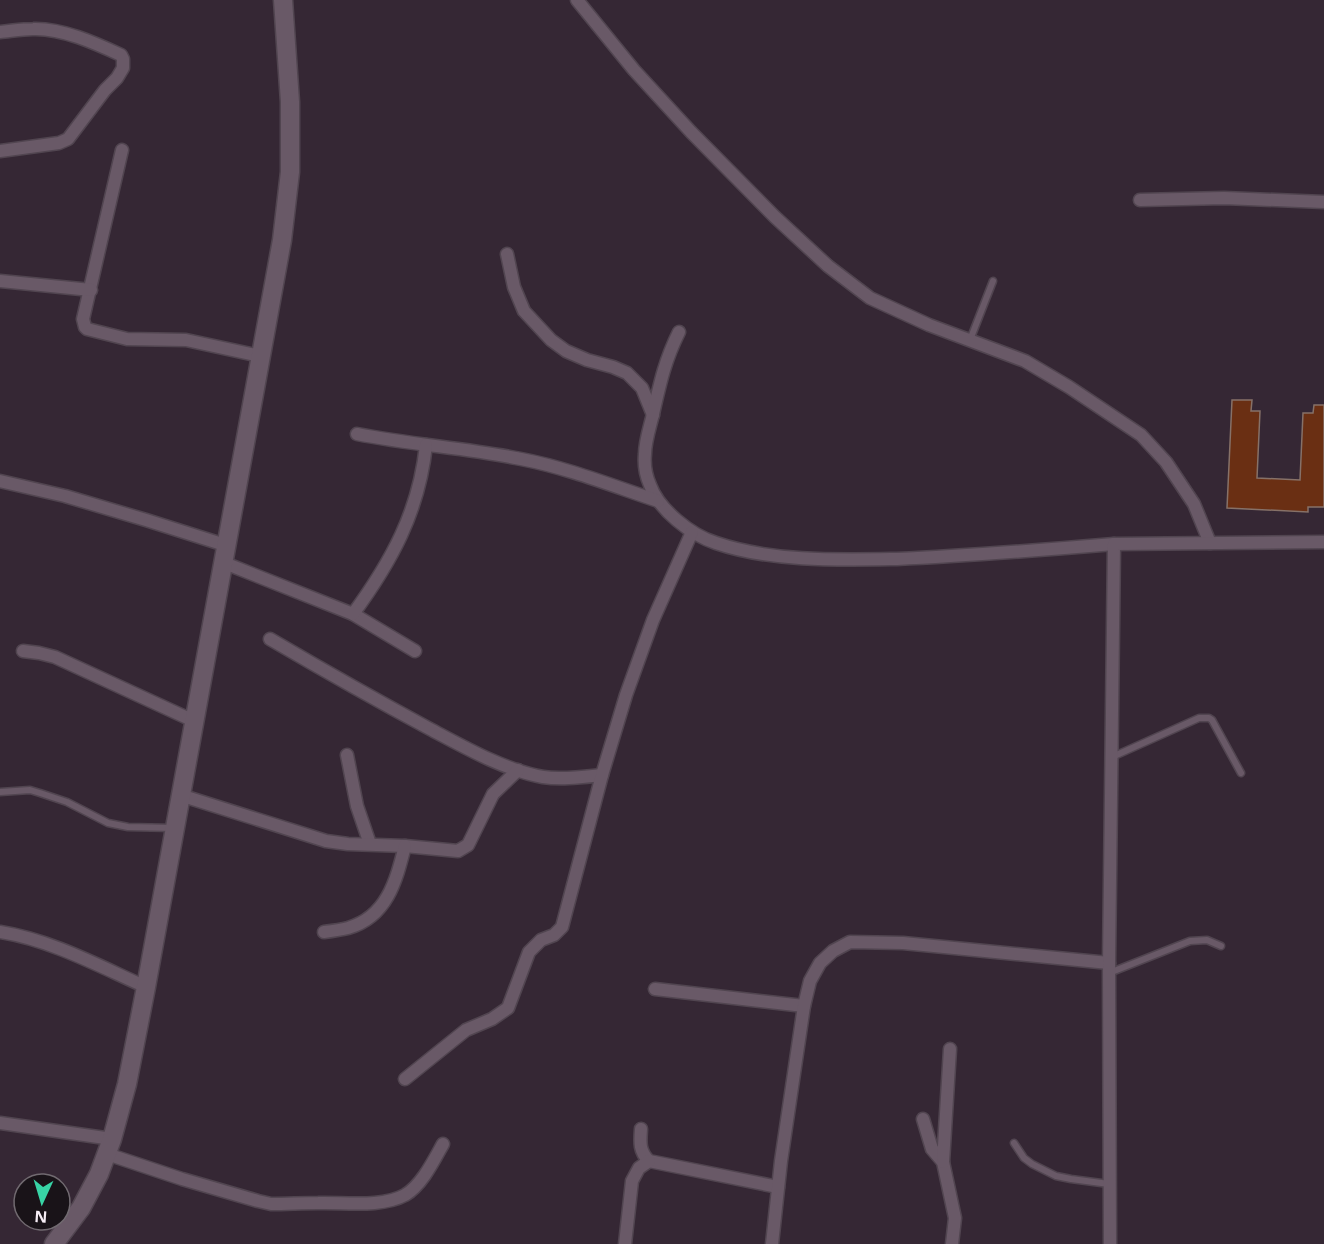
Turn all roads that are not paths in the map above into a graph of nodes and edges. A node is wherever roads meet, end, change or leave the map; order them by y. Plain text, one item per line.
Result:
1 (283, 0) edge
2 (577, 0) edge
3 (0, 32) edge
4 (122, 150) dead end
5 (0, 151) edge
6 (1140, 200) dead end
7 (1324, 202) edge
8 (507, 254) dead end
9 (0, 281) edge
10 (993, 281) dead end
11 (91, 290) junction
12 (679, 332) dead end
13 (970, 340) junction
14 (260, 356) junction
15 (653, 415) junction
16 (357, 434) dead end
17 (426, 445) junction
18 (0, 482) edge
19 (658, 501) junction
20 (692, 532) junction
21 (1324, 542) edge
22 (1210, 543) junction
23 (1114, 544) junction
24 (224, 554) junction
25 (353, 615) junction
26 (270, 639) dead end
27 (23, 651) dead end
28 (415, 651) dead end
29 (194, 721) junction
30 (347, 755) dead end
31 (1112, 758) junction
32 (518, 770) junction
33 (1241, 773) dead end
34 (602, 775) junction
35 (0, 792) edge
36 (180, 795) junction
37 (174, 828) junction
38 (370, 844) junction
39 (405, 846) junction
40 (0, 932) edge
41 (324, 932) dead end
42 (1221, 946) dead end
43 (1109, 968) junction
44 (146, 987) junction
45 (655, 989) dead end
46 (804, 1006) junction
47 (950, 1049) dead end
48 (405, 1079) dead end
49 (923, 1119) dead end
50 (0, 1123) edge
51 (641, 1129) dead end
52 (1014, 1143) dead end
53 (443, 1144) dead end
54 (110, 1147) junction
55 (649, 1161) junction
56 (943, 1162) junction
57 (1109, 1184) junction
58 (778, 1187) junction
59 (54, 1244) edge
60 (625, 1244) edge
61 (772, 1244) edge
62 (952, 1244) edge
63 (1110, 1244) edge

1 - 14 main road
2 - 13 street
3 - 5 street
4 - 11 street
6 - 7 street
8 - 15 street
9 - 11 street
10 - 13 lane
11 - 14 street
12 - 15 street
13 - 22 street
14 - 24 main road
15 - 19 street
16 - 17 street
17 - 19 street
17 - 25 street
18 - 24 street
19 - 20 street
20 - 23 street
20 - 34 street
21 - 22 street
22 - 23 street
23 - 31 street
24 - 25 street
24 - 29 main road
25 - 28 street
26 - 32 street
27 - 29 street
29 - 36 main road
30 - 38 street
31 - 33 lane
31 - 43 street
32 - 34 street
32 - 39 street
34 - 48 street
35 - 37 lane
36 - 37 main road
36 - 38 street
37 - 44 main road
38 - 39 street
39 - 41 street
40 - 44 street
42 - 43 lane
43 - 46 street
43 - 57 street
44 - 54 main road
45 - 46 street
46 - 58 street
47 - 56 street
49 - 56 street
50 - 54 street
51 - 55 street
52 - 57 lane
53 - 54 street
54 - 59 main road
55 - 58 street
55 - 60 street
56 - 62 street
57 - 63 street
58 - 61 street

